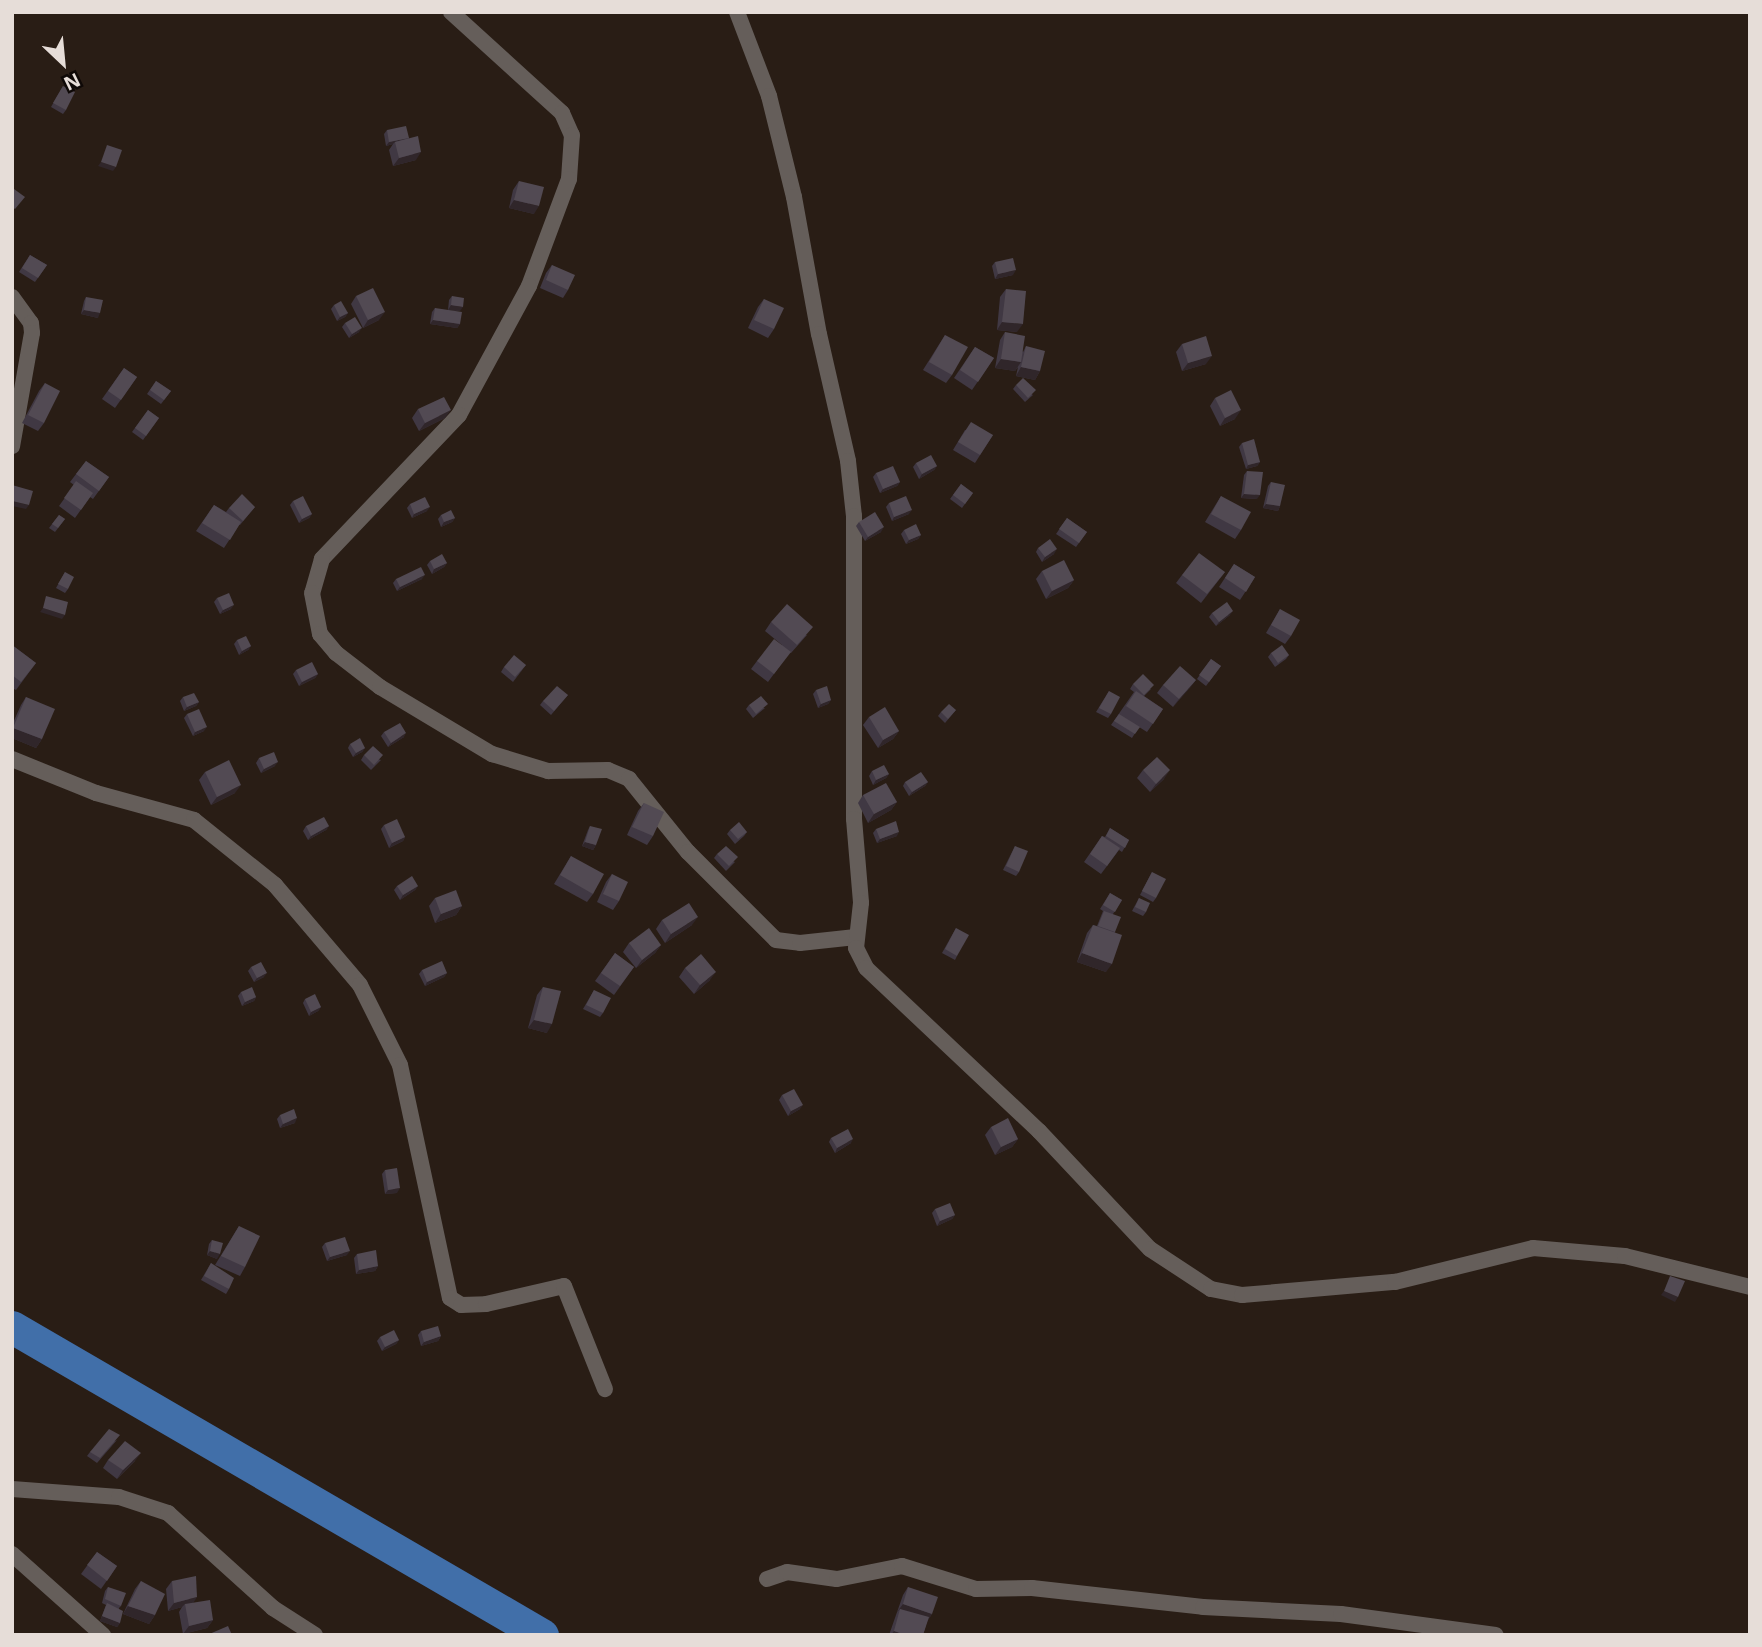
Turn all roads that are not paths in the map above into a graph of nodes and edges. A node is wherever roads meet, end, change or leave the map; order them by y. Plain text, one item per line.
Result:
1 (451, 12) edge
2 (737, 12) edge
3 (12, 296) edge
4 (12, 446) edge
5 (12, 758) edge
6 (856, 937) junction
7 (1750, 1287) edge
8 (605, 1389) dead end
9 (12, 1489) edge
10 (12, 1554) edge
11 (766, 1579) dead end
12 (103, 1635) edge
13 (316, 1635) edge
14 (1496, 1635) edge

1 - 6 street
2 - 6 street
3 - 4 street
5 - 8 street
6 - 7 street
9 - 13 street
10 - 12 street
11 - 14 street

